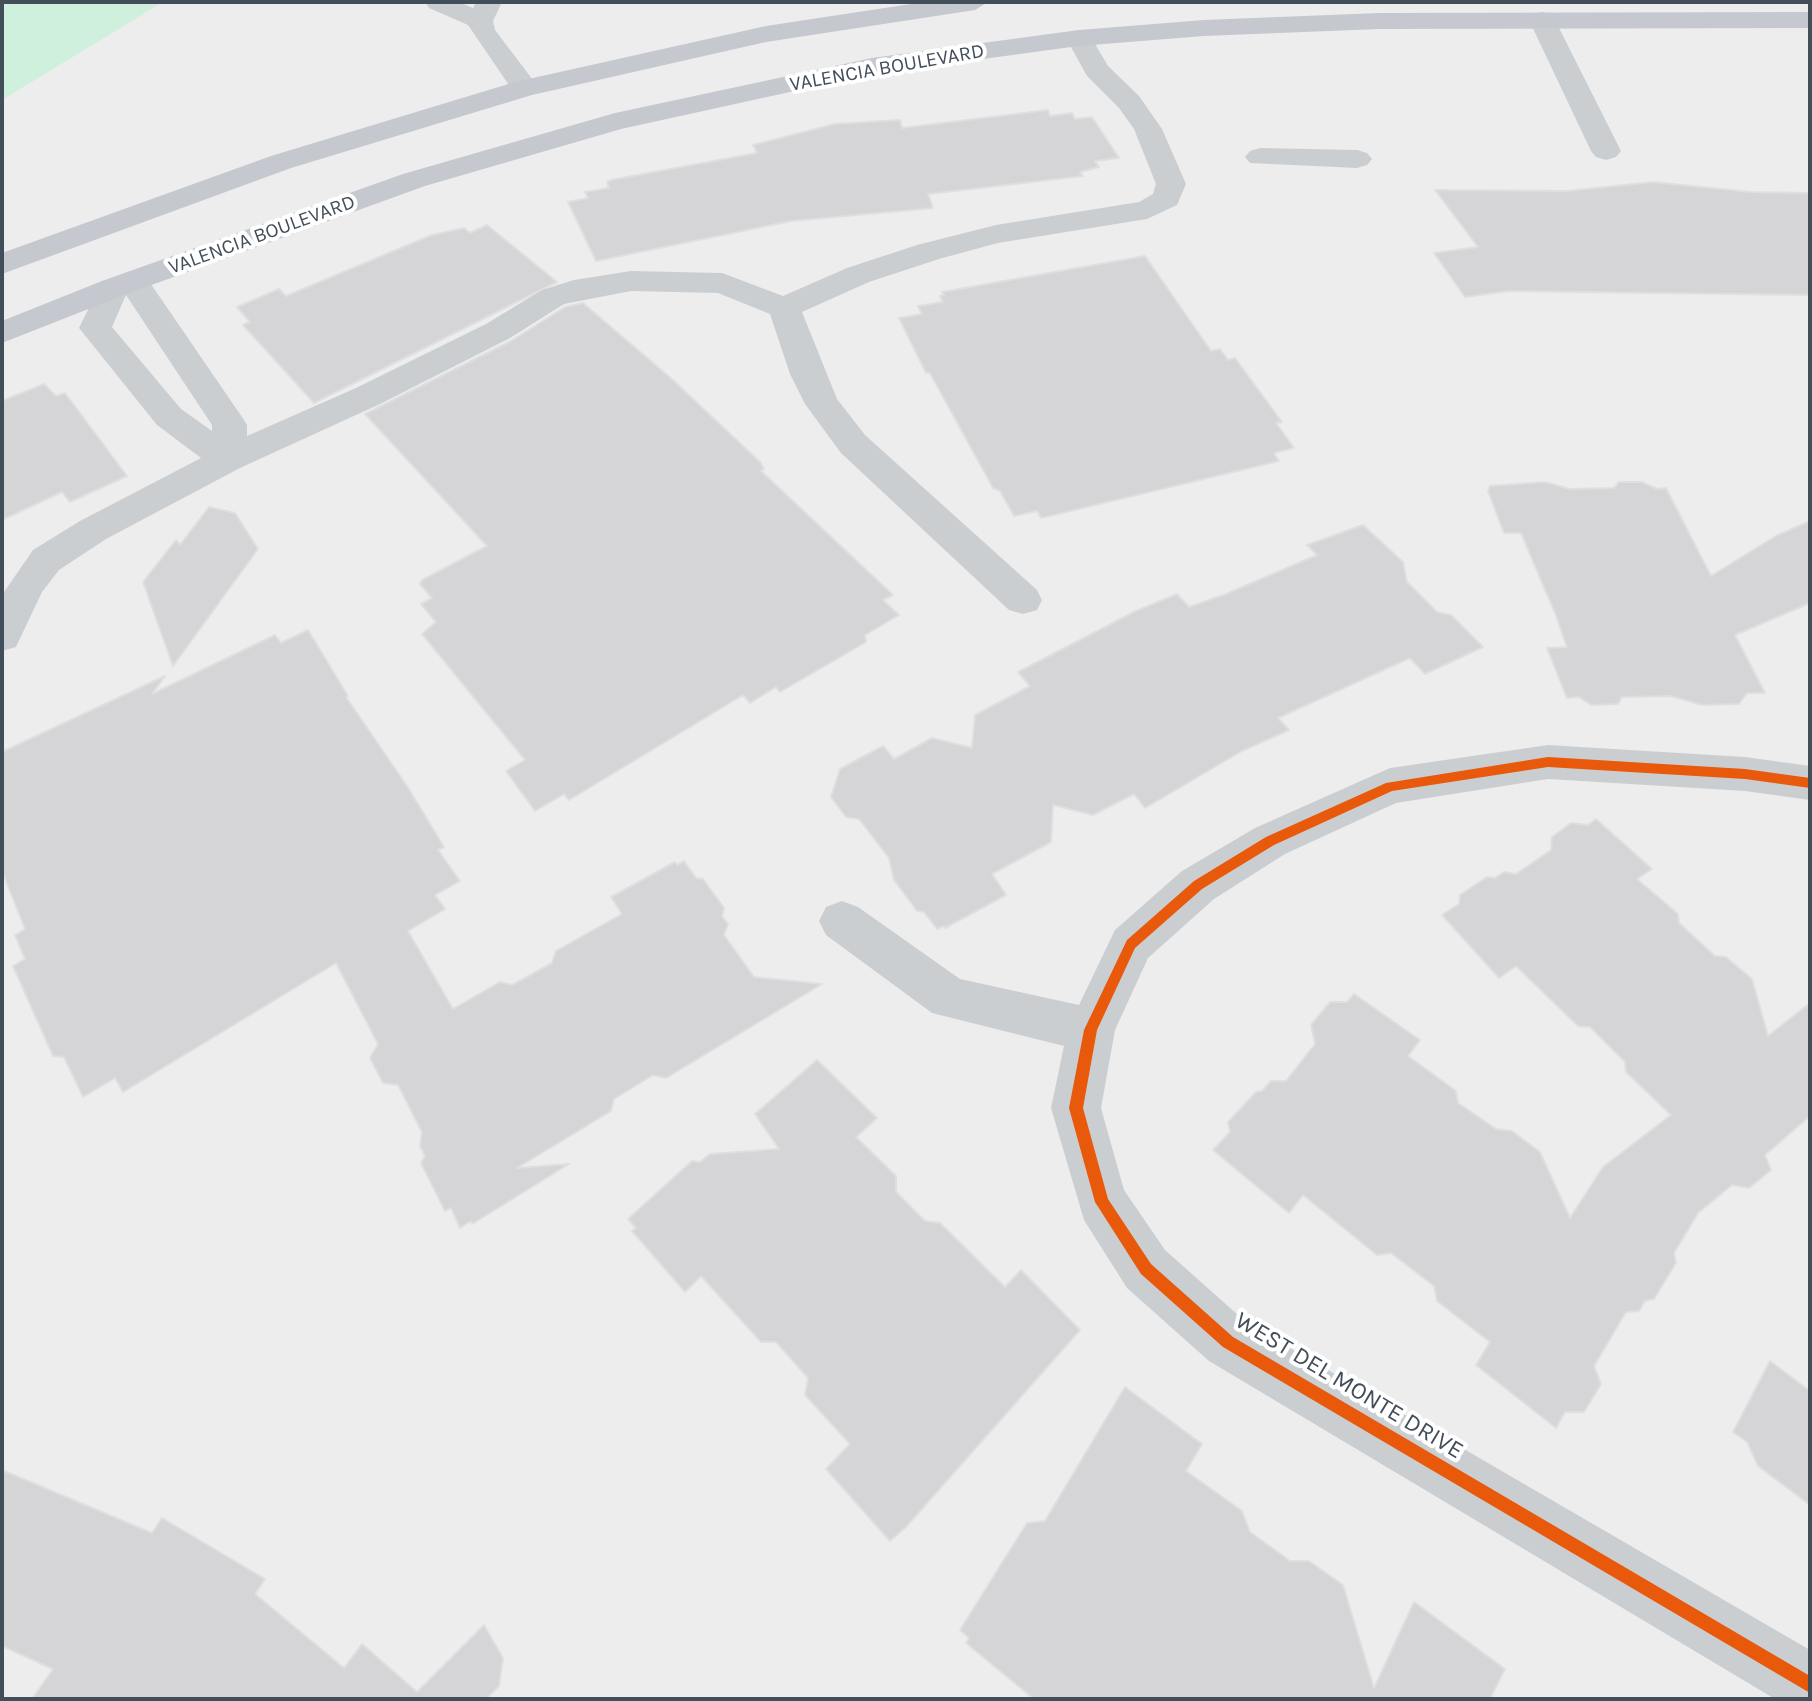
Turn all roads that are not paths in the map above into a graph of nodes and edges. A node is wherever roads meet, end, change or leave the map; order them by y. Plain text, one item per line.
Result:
1 (438, 2) edge
2 (975, 2) edge
3 (484, 11) edge
4 (1542, 20) junction
5 (1810, 20) edge
6 (1079, 38) junction
7 (525, 88) junction
8 (1606, 151) dead end
9 (1260, 157) dead end
10 (1357, 159) dead end
11 (281, 162) junction
12 (2, 264) edge
13 (125, 268) junction
14 (784, 308) junction
15 (2, 333) edge
16 (227, 459) junction
17 (1023, 600) dead end
18 (2, 636) edge
19 (1810, 783) edge
20 (842, 921) dead end
21 (1091, 1030) junction
22 (1810, 1685) edge

1 - 3 street
2 - 7 main road
3 - 7 street
4 - 5 main road, VALENCIA BOULEVARD
4 - 6 main road, VALENCIA BOULEVARD
4 - 8 street
6 - 13 main road, VALENCIA BOULEVARD
6 - 14 street
7 - 11 main road
9 - 10 street
11 - 12 main road
11 - 13 main road
13 - 15 main road, VALENCIA BOULEVARD
13 - 16 street
13 - 16 street
14 - 16 street
14 - 17 street
16 - 18 street
19 - 21 street, WEST DEL MONTE DRIVE
20 - 21 street
21 - 22 street, WEST DEL MONTE DRIVE

